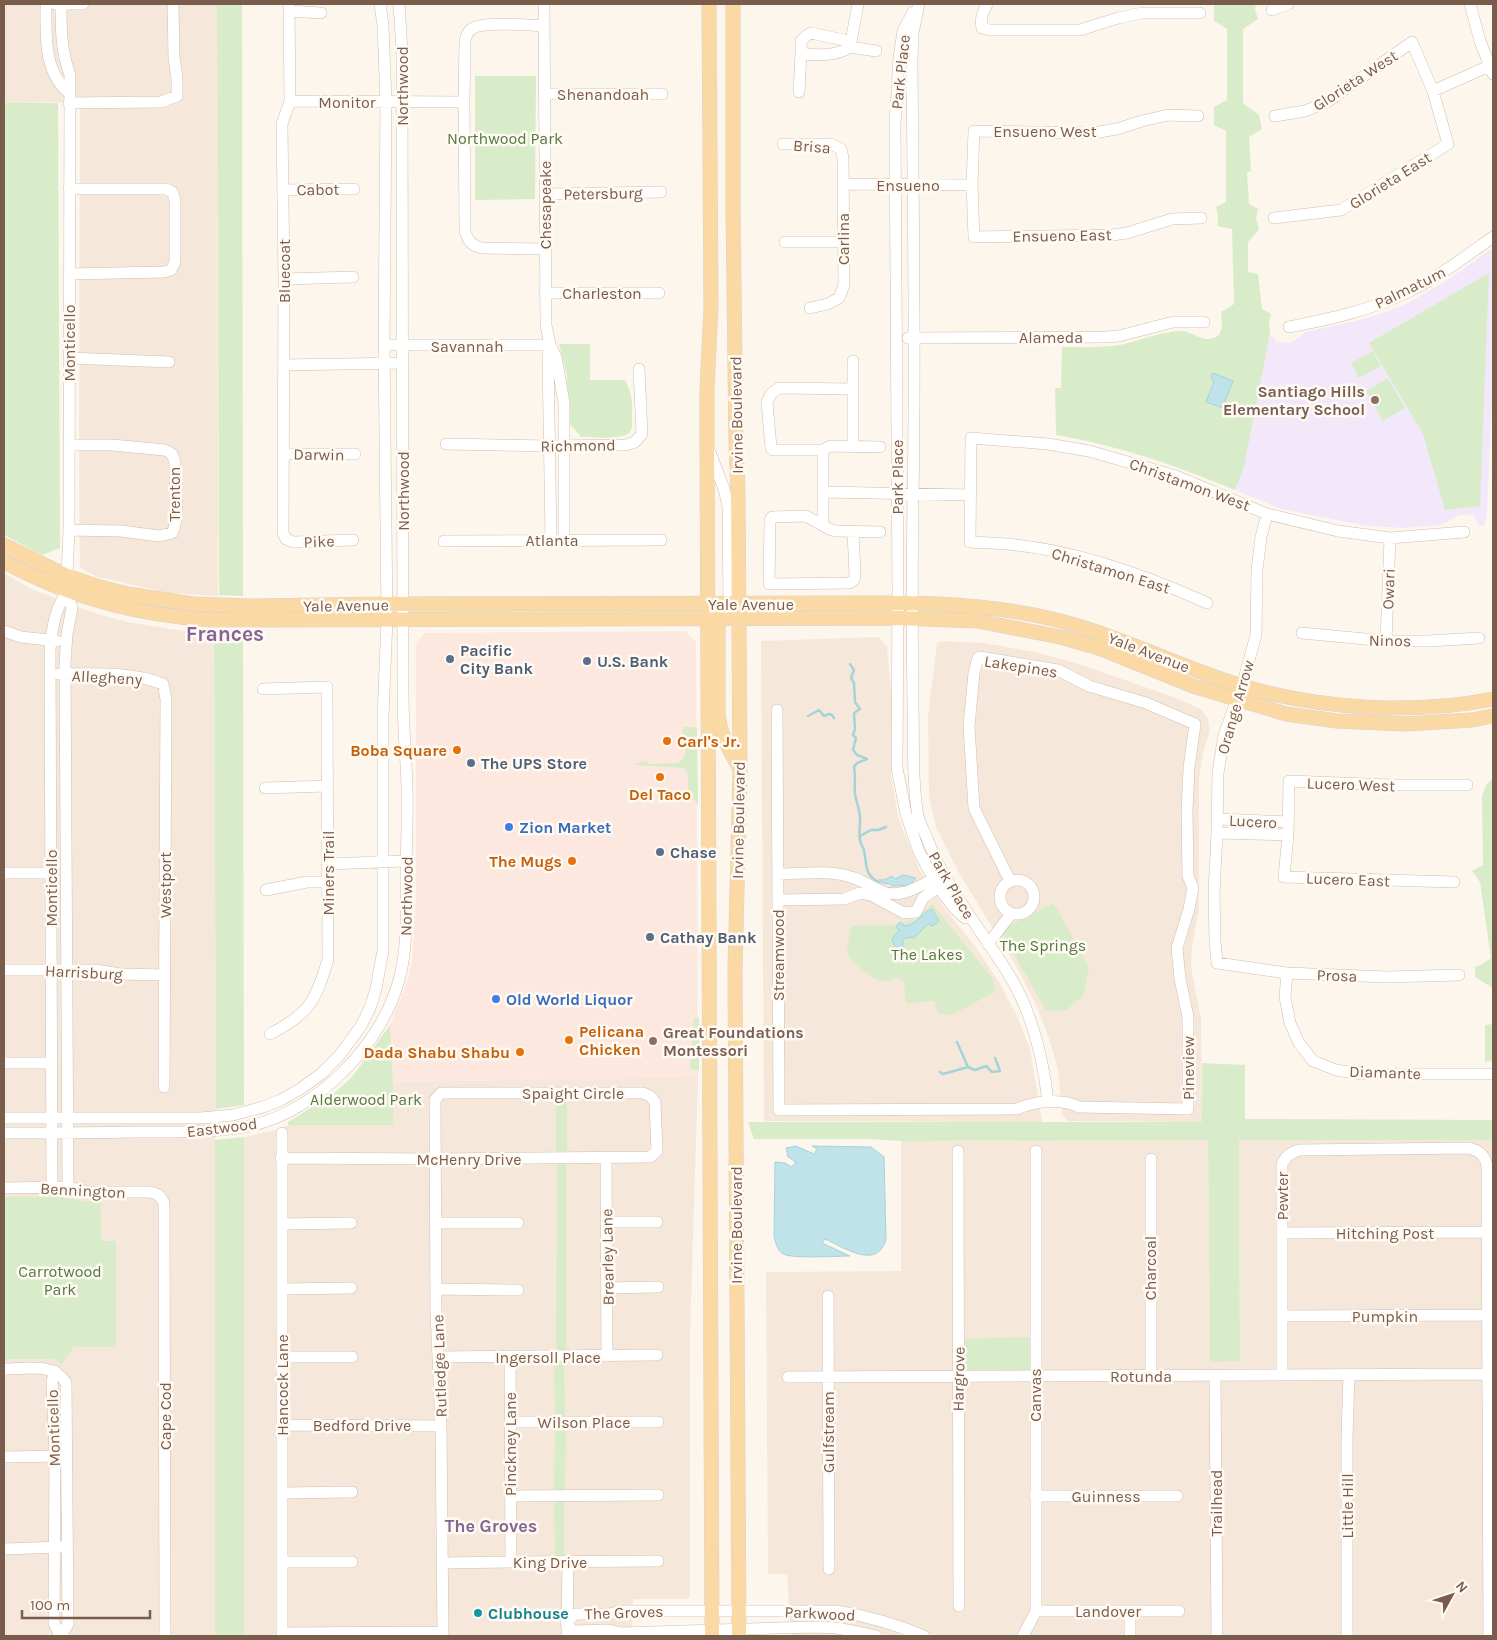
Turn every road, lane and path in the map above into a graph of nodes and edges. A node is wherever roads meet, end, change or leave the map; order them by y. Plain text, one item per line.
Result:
1 (47, 4) edge
2 (62, 4) edge
3 (84, 4) edge
4 (173, 4) edge
5 (380, 4) edge
6 (399, 4) edge
7 (544, 4) edge
8 (709, 4) edge
9 (734, 4) edge
10 (858, 4) edge
11 (918, 4) edge
12 (987, 4) edge
13 (1288, 4) edge
14 (1470, 4) edge
15 (289, 7) edge
16 (1272, 10) dead end
17 (321, 13) dead end
18 (1200, 13) dead end
19 (544, 26) junction
20 (850, 47) junction
21 (876, 51) dead end
22 (801, 53) junction
23 (1491, 70) edge
24 (1433, 90) junction
25 (800, 92) dead end
26 (544, 94) junction
27 (662, 94) dead end
28 (69, 99) junction
29 (290, 101) junction
30 (386, 102) junction
31 (402, 102) junction
32 (464, 102) junction
33 (1198, 116) dead end
34 (1274, 116) dead end
35 (783, 144) dead end
36 (841, 149) joint
37 (843, 184) junction
38 (896, 185) junction
39 (913, 185) junction
40 (972, 185) junction
41 (69, 189) junction
42 (354, 189) dead end
43 (283, 190) junction
44 (661, 192) dead end
45 (545, 194) junction
46 (1201, 218) dead end
47 (1274, 218) dead end
48 (1493, 237) edge
49 (786, 242) dead end
50 (843, 242) junction
51 (545, 249) junction
52 (69, 274) junction
53 (353, 276) dead end
54 (284, 279) junction
55 (546, 293) junction
56 (659, 293) dead end
57 (810, 308) dead end
58 (1204, 322) dead end
59 (1289, 327) dead end
60 (896, 338) junction
61 (914, 338) junction
62 (384, 345) junction
63 (550, 345) junction
64 (403, 346) junction
65 (69, 358) junction
66 (853, 360) dead end
67 (169, 362) dead end
68 (403, 363) junction
69 (384, 364) junction
70 (284, 365) junction
71 (639, 369) dead end
72 (852, 389) junction
73 (707, 443) junction
74 (446, 444) dead end
75 (563, 445) junction
76 (69, 446) junction
77 (549, 446) junction
78 (853, 447) junction
79 (880, 448) dead end
80 (824, 450) junction
81 (284, 454) junction
82 (355, 454) dead end
83 (823, 492) junction
84 (897, 492) junction
85 (914, 493) junction
86 (971, 495) junction
87 (1268, 514) junction
88 (823, 525) junction
89 (69, 530) junction
90 (853, 532) junction
91 (880, 532) dead end
92 (1464, 532) dead end
93 (1390, 538) junction
94 (286, 539) joint
95 (353, 540) dead end
96 (551, 540) junction
97 (564, 540) junction
98 (661, 540) dead end
99 (444, 541) dead end
100 (4, 545) edge
101 (4, 562) edge
102 (66, 576) junction
103 (67, 592) junction
104 (905, 603) junction
105 (1207, 603) dead end
106 (387, 604) junction
107 (403, 604) junction
108 (707, 604) junction
109 (734, 604) junction
110 (905, 618) junction
111 (387, 619) junction
112 (403, 619) junction
113 (712, 619) junction
114 (739, 619) junction
115 (4, 631) edge
116 (1302, 633) dead end
117 (1479, 638) dead end
118 (51, 640) junction
119 (66, 641) junction
120 (1386, 641) junction
121 (65, 674) junction
122 (51, 675) junction
123 (163, 684) joint
124 (1242, 686) junction
125 (263, 689) dead end
126 (1493, 699) edge
127 (1236, 700) junction
128 (777, 710) dead end
129 (1493, 716) edge
130 (1195, 724) joint
131 (740, 768) junction
132 (1467, 785) dead end
133 (327, 786) junction
134 (265, 788) dead end
135 (1218, 819) junction
136 (1288, 822) junction
137 (1218, 833) junction
138 (1288, 835) junction
139 (384, 861) junction
140 (406, 862) junction
141 (328, 864) junction
142 (4, 873) edge
143 (51, 874) junction
144 (778, 874) junction
145 (1010, 881) junction
146 (328, 882) junction
147 (1454, 882) dead end
148 (936, 883) junction
149 (1192, 888) junction
150 (266, 890) dead end
151 (1214, 893) junction
152 (778, 900) junction
153 (1011, 914) junction
154 (978, 929) junction
155 (988, 944) junction
156 (1217, 963) joint
157 (4, 970) edge
158 (52, 970) junction
159 (66, 970) junction
160 (380, 972) joint
161 (1288, 973) junction
162 (164, 975) junction
163 (1458, 975) dead end
164 (400, 978) joint
165 (270, 1034) dead end
166 (52, 1062) junction
167 (4, 1063) edge
168 (1493, 1074) edge
169 (164, 1087) dead end
170 (437, 1096) joint
171 (1048, 1102) junction
172 (4, 1118) edge
173 (52, 1118) junction
174 (67, 1118) junction
175 (4, 1133) edge
176 (52, 1133) junction
177 (67, 1133) junction
178 (282, 1133) dead end
179 (1036, 1151) dead end
180 (958, 1152) dead end
181 (655, 1154) joint
182 (281, 1158) junction
183 (606, 1158) junction
184 (435, 1159) junction
185 (1151, 1159) dead end
186 (52, 1187) junction
187 (68, 1187) junction
188 (4, 1188) edge
189 (161, 1196) joint
190 (606, 1222) junction
191 (657, 1222) dead end
192 (351, 1223) dead end
193 (436, 1223) junction
194 (518, 1223) dead end
195 (282, 1224) junction
196 (1488, 1232) junction
197 (1282, 1233) junction
198 (658, 1287) dead end
199 (351, 1288) dead end
200 (607, 1288) junction
201 (282, 1289) junction
202 (436, 1289) junction
203 (518, 1290) dead end
204 (828, 1296) dead end
205 (1488, 1315) junction
206 (1282, 1316) junction
207 (657, 1355) dead end
208 (608, 1356) junction
209 (282, 1357) junction
210 (352, 1357) dead end
211 (439, 1357) junction
212 (510, 1357) junction
213 (4, 1369) edge
214 (55, 1371) junction
215 (1490, 1374) edge
216 (1282, 1375) junction
217 (1350, 1375) junction
218 (828, 1376) junction
219 (958, 1376) junction
220 (1035, 1376) junction
221 (1151, 1376) junction
222 (1215, 1376) junction
223 (788, 1377) dead end
224 (510, 1422) junction
225 (658, 1422) dead end
226 (282, 1425) junction
227 (441, 1426) junction
228 (55, 1456) junction
229 (67, 1456) junction
230 (4, 1457) edge
231 (352, 1492) dead end
232 (282, 1493) junction
233 (658, 1495) dead end
234 (510, 1496) junction
235 (1035, 1496) junction
236 (1177, 1496) dead end
237 (67, 1547) junction
238 (55, 1548) junction
239 (4, 1549) edge
240 (658, 1561) dead end
241 (283, 1562) junction
242 (352, 1562) dead end
243 (511, 1562) junction
244 (568, 1562) junction
245 (442, 1564) junction
246 (829, 1569) dead end
247 (959, 1606) dead end
248 (712, 1610) junction
249 (739, 1611) junction
250 (1036, 1611) junction
251 (1130, 1611) junction
252 (1180, 1611) dead end
253 (566, 1623) junction
254 (712, 1633) edge
255 (740, 1633) edge
256 (282, 1634) edge
257 (443, 1634) edge
258 (1216, 1634) edge
259 (61, 1636) edge
260 (165, 1636) edge
261 (567, 1636) edge
262 (876, 1636) edge
263 (924, 1636) edge
264 (1023, 1636) edge
265 (1130, 1636) edge
266 (1347, 1636) edge
267 (1488, 1636) edge

1 - 2 street
1 - 28 street
2 - 3 street
2 - 28 street, Monticello
4 - 28 street
5 - 30 street, Northwood
6 - 31 street, Northwood
7 - 19 street, Chesapeake
8 - 73 main road, Irvine Boulevard
9 - 109 main road, Irvine Boulevard
10 - 20 street
11 - 38 street, Park Place
11 - 39 street, Park Place
12 - 18 street
13 - 16 street
14 - 23 street
15 - 17 street
15 - 29 street, Bluecoat
19 - 26 street, Chesapeake
19 - 32 street
20 - 21 street
20 - 22 street
20 - 22 street
22 - 25 street
23 - 24 street
24 - 34 street, Glorieta West
24 - 47 street, Glorieta East
26 - 27 street, Shenandoah
26 - 45 street, Chesapeake
28 - 41 street, Monticello
29 - 30 street, Monitor
29 - 43 street, Bluecoat
30 - 31 street, Monitor
30 - 62 street, Northwood
31 - 32 street, Monitor
31 - 64 street, Northwood
32 - 51 street
33 - 40 street, Ensueno West
35 - 36 street, Brisa
36 - 37 street, Carlina
37 - 38 street, Ensueno
37 - 50 street, Carlina
38 - 39 street, Ensueno
38 - 60 street, Park Place
39 - 40 street, Ensueno
39 - 61 street, Park Place
40 - 46 street, Ensueno East
41 - 52 street, Monticello
41 - 52 street
42 - 43 street, Cabot
43 - 54 street, Bluecoat
44 - 45 street, Petersburg
45 - 51 street, Chesapeake
48 - 59 street, Palmatum
49 - 50 street
50 - 57 street, Carlina
51 - 55 street, Chesapeake
52 - 65 street, Monticello
53 - 54 street
54 - 70 street, Bluecoat
55 - 56 street, Charleston
55 - 63 street, Chesapeake
58 - 61 street, Alameda
60 - 61 street, Alameda
60 - 84 street, Park Place
61 - 85 street, Park Place
62 - 64 street, Savannah
62 - 69 street, Northwood
63 - 64 street, Savannah
63 - 75 street, Chesapeake
63 - 77 street, Chesapeake
64 - 68 street, Northwood
65 - 67 street
65 - 76 street, Monticello
66 - 72 street
68 - 69 street
68 - 107 street, Northwood
69 - 70 street
69 - 106 street, Northwood
70 - 81 street, Bluecoat
71 - 75 street, Richmond
72 - 78 street
72 - 80 street
73 - 108 main road, Irvine Boulevard
73 - 109 street
74 - 77 street, Richmond
75 - 77 street, Richmond
75 - 97 street, Chesapeake
76 - 89 street, Monticello
76 - 89 street, Trenton
77 - 96 street, Chesapeake
78 - 79 street
78 - 80 street
80 - 83 street
81 - 82 street, Darwin
81 - 94 street, Bluecoat
83 - 84 street
83 - 88 street
84 - 85 street
84 - 104 street, Park Place
85 - 86 street
85 - 104 street, Park Place
86 - 87 street, Christamon West
86 - 105 street, Christamon East
87 - 93 street, Christamon West
87 - 124 street, Orange Arrow
88 - 90 street
88 - 90 street
89 - 102 street, Monticello
90 - 91 street
92 - 93 street, Christamon West
93 - 120 street, Owari
94 - 95 street, Pike
96 - 97 street, Atlanta
96 - 99 street, Atlanta
97 - 98 street, Atlanta
100 - 102 main road, Yale Avenue
101 - 103 main road, Yale Avenue
102 - 103 street, Monticello
102 - 106 main road, Yale Avenue
103 - 111 main road, Yale Avenue
103 - 118 street, Monticello
103 - 119 street, Monticello
104 - 109 main road, Yale Avenue
104 - 110 street, Park Place
104 - 124 main road, Yale Avenue
106 - 107 main road, Yale Avenue
106 - 111 street, Northwood
107 - 108 main road, Yale Avenue
107 - 112 street, Northwood
108 - 109 main road, Yale Avenue
108 - 113 main road
109 - 114 main road, Irvine Boulevard
110 - 114 main road, Yale Avenue
110 - 127 main road, Yale Avenue
110 - 148 street, Park Place
110 - 154 street, Park Place
111 - 112 main road, Yale Avenue
111 - 139 street, Northwood
112 - 113 main road, Yale Avenue
112 - 140 street, Northwood
113 - 114 main road, Yale Avenue
113 - 131 main road
113 - 248 main road, Irvine Boulevard
114 - 131 main road, Irvine Boulevard
115 - 118 street
116 - 120 street, Ninos
117 - 120 street, Ninos
118 - 119 street
118 - 122 street, Monticello
119 - 121 street, Monticello
121 - 122 street, Allegheny
121 - 123 street, Allegheny
121 - 159 street, Monticello
122 - 143 street, Monticello
123 - 162 street, Westport
124 - 126 main road, Yale Avenue
124 - 127 street, Orange Arrow
125 - 133 street, Miners Trail
127 - 129 main road, Yale Avenue
127 - 135 street, Orange Arrow
128 - 144 street, Streamwood
130 - 145 street, Lakepines
130 - 149 street, Pineview
131 - 249 main road, Irvine Boulevard
132 - 136 street, Lucero West
133 - 134 street
133 - 141 street, Miners Trail
135 - 136 street, Lucero
135 - 137 street, Orange Arrow
136 - 138 street, Lucero West
137 - 138 street, Lucero
137 - 151 street, Orange Arrow
138 - 147 street, Lucero East
139 - 140 street
139 - 141 street
139 - 160 street, Northwood
140 - 164 street, Northwood
141 - 146 street, Miners Trail
142 - 143 street
143 - 158 street, Monticello
144 - 148 street
144 - 152 street, Streamwood
145 - 153 street
145 - 153 street
146 - 150 street
146 - 165 street, Miners Trail
148 - 152 street
148 - 154 street, Park Place
149 - 151 street
149 - 171 street, Pineview
151 - 156 street, Orange Arrow
152 - 171 street, Streamwood
153 - 155 street
154 - 155 street, Park Place
155 - 171 street, Park Place
156 - 161 street, Prosa
157 - 158 street, Harrisburg
158 - 159 street, Harrisburg
158 - 166 street, Monticello
159 - 162 street, Harrisburg
159 - 174 street, Monticello
160 - 174 street, Eastwood
161 - 163 street, Prosa
161 - 168 street, Diamante
162 - 169 street, Westport
164 - 177 street, Eastwood
166 - 167 street
166 - 173 street, Monticello
170 - 181 street, Spaight Circle
170 - 184 street, Rutledge Lane
172 - 173 street, Eastwood
173 - 174 street, Eastwood
173 - 176 street, Monticello
174 - 177 street, Monticello
175 - 176 street, Eastwood
176 - 177 street, Eastwood
176 - 186 street, Monticello
177 - 187 street, Monticello
178 - 182 street, Hancock Lane
179 - 220 street, Canvas
180 - 219 street, Hargrove
181 - 183 street, McHenry Drive
182 - 184 street, McHenry Drive
182 - 195 street, Hancock Lane
183 - 184 street, McHenry Drive
183 - 190 street, Brearley Lane
184 - 193 street, Rutledge Lane
185 - 221 street, Charcoal
186 - 187 street, Bennington
186 - 188 street, Bennington
187 - 189 street, Bennington
189 - 260 street, Cape Cod
190 - 191 street
190 - 200 street, Brearley Lane
192 - 195 street
193 - 194 street
193 - 202 street, Rutledge Lane
195 - 201 street, Hancock Lane
196 - 197 street, Hitching Post
196 - 197 street, Pewter
196 - 205 street
197 - 206 street, Pewter
198 - 200 street
199 - 201 street
200 - 208 street, Brearley Lane
201 - 209 street, Hancock Lane
202 - 203 street
202 - 211 street, Rutledge Lane
204 - 218 street, Gulfstream
205 - 206 street, Pumpkin
205 - 215 street
206 - 216 street, Pewter
207 - 208 street, Ingersoll Place
208 - 212 street, Ingersoll Place
209 - 210 street
209 - 226 street, Hancock Lane
211 - 212 street, Ingersoll Place
211 - 227 street, Rutledge Lane
212 - 224 street, Pinckney Lane
213 - 214 street
214 - 228 street, Monticello
214 - 229 street, Monticello
215 - 217 street, Rotunda
215 - 267 street
216 - 217 street, Rotunda
216 - 222 street, Rotunda
217 - 266 street, Little Hill
218 - 219 street, Rotunda
218 - 223 street, Rotunda
218 - 246 street, Gulfstream
219 - 220 street, Rotunda
219 - 247 street, Hargrove
220 - 221 street, Rotunda
220 - 235 street, Canvas
221 - 222 street, Rotunda
222 - 258 street, Trailhead
224 - 225 street, Wilson Place
224 - 234 street, Pinckney Lane
226 - 227 street, Bedford Drive
226 - 232 street, Hancock Lane
227 - 245 street, Rutledge Lane
228 - 229 street
228 - 230 street
228 - 238 street, Monticello
229 - 237 street, Monticello
231 - 232 street
232 - 241 street, Hancock Lane
233 - 234 street
234 - 243 street, Pinckney Lane
235 - 236 street, Guinness
235 - 250 street, Canvas
237 - 238 street
237 - 259 street, Monticello
238 - 239 street
238 - 259 street, Monticello
240 - 244 street, King Drive
241 - 242 street
241 - 256 street, Hancock Lane
243 - 244 street, King Drive
243 - 245 street, King Drive
244 - 253 street
245 - 257 street, Rutledge Lane
248 - 249 street, Parkwood
248 - 253 street, The Groves
248 - 254 main road, Irvine Boulevard
249 - 255 main road, Irvine Boulevard
249 - 263 street, Parkwood
250 - 251 street, Landover
250 - 264 street, Canvas
251 - 252 street, Landover
251 - 265 street
253 - 254 street, The Groves
253 - 261 street
254 - 255 street, The Groves
255 - 262 street, Parkwood
256 - 257 street

